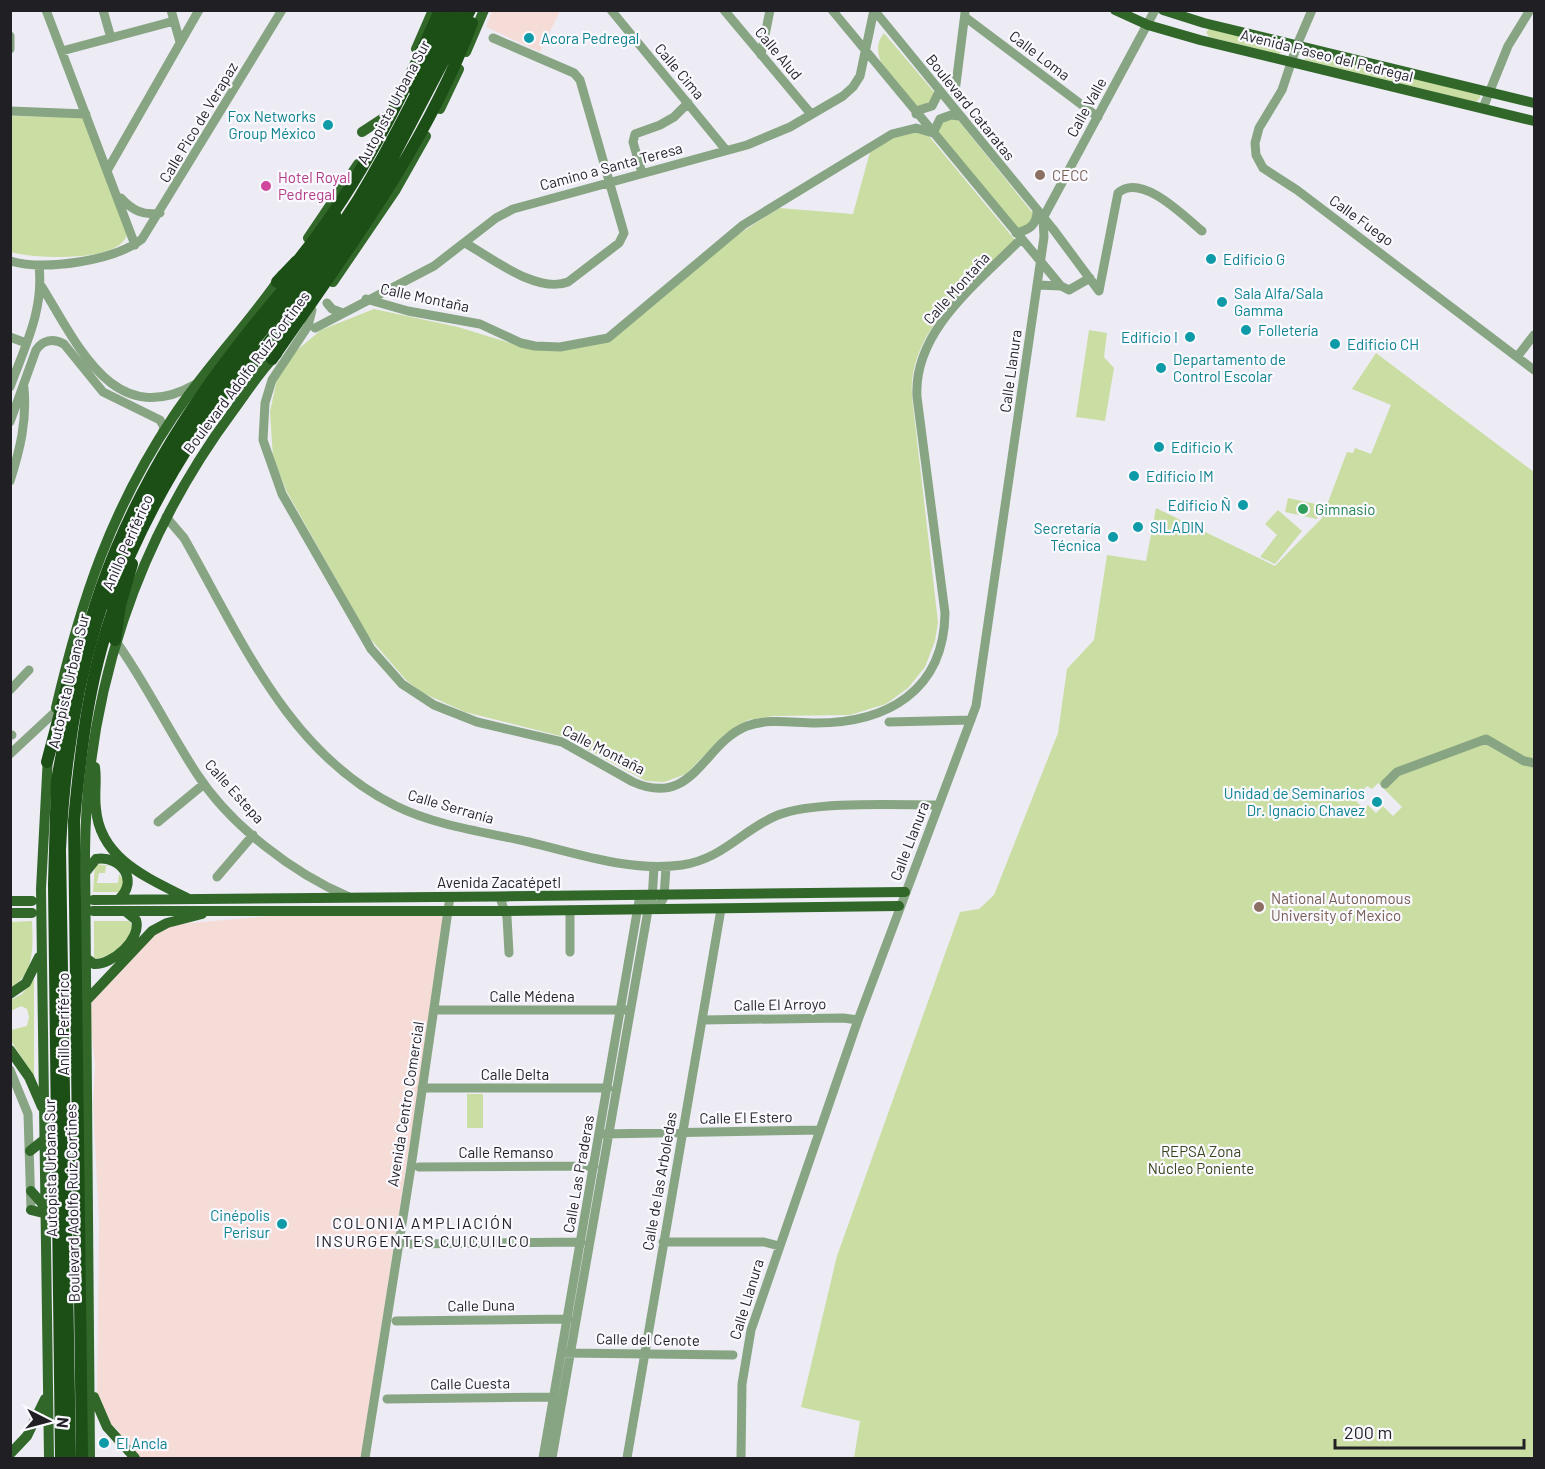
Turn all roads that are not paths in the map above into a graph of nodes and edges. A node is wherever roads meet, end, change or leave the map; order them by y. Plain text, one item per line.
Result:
1 (46, 10) edge
2 (103, 10) edge
3 (171, 10) edge
4 (199, 10) edge
5 (282, 10) edge
6 (440, 10) edge
7 (449, 10) edge
8 (457, 10) edge
9 (465, 10) edge
10 (470, 10) edge
11 (477, 10) edge
12 (484, 10) edge
13 (611, 10) edge
14 (724, 10) edge
15 (770, 10) edge
16 (832, 10) edge
17 (874, 10) edge
18 (1115, 10) edge
19 (1155, 10) edge
20 (1163, 10) edge
21 (1312, 10) edge
22 (1530, 10) edge
23 (965, 14) edge
24 (431, 15) edge
25 (174, 21) junction
26 (1204, 23) junction
27 (1148, 25) junction
28 (417, 30) dead end
29 (10, 36) edge
30 (111, 38) junction
31 (493, 38) dead end
32 (1200, 40) junction
33 (180, 42) junction
34 (1297, 45) junction
35 (10, 49) edge
36 (62, 51) junction
37 (865, 51) junction
38 (761, 55) junction
39 (875, 62) junction
40 (1292, 62) junction
41 (860, 76) junction
42 (939, 92) junction
43 (955, 92) dead end
44 (1489, 92) junction
45 (1534, 103) edge
46 (688, 104) junction
47 (1483, 108) junction
48 (10, 111) edge
49 (916, 111) junction
50 (86, 114) junction
51 (811, 114) junction
52 (959, 116) junction
53 (385, 117) junction
54 (1098, 117) junction
55 (1534, 121) edge
56 (908, 129) junction
57 (362, 132) dead end
58 (933, 133) junction
59 (726, 150) junction
60 (364, 154) junction
61 (108, 169) junction
62 (642, 173) junction
63 (610, 182) junction
64 (117, 194) junction
65 (160, 213) junction
66 (1040, 215) junction
67 (1202, 231) dead end
68 (1018, 236) junction
69 (321, 242) junction
70 (465, 243) junction
71 (135, 245) junction
72 (10, 261) edge
73 (1040, 261) junction
74 (39, 266) junction
75 (1090, 278) junction
76 (277, 282) junction
77 (1037, 285) junction
78 (42, 287) junction
79 (1065, 288) junction
80 (366, 299) junction
81 (327, 303) dead end
82 (312, 310) junction
83 (343, 313) junction
84 (315, 328) dead end
85 (1534, 335) edge
86 (10, 337) edge
87 (27, 343) junction
88 (83, 352) junction
89 (73, 357) junction
90 (1517, 357) junction
91 (272, 359) junction
92 (1534, 370) edge
93 (196, 384) junction
94 (23, 386) junction
95 (10, 387) edge
96 (248, 391) junction
97 (265, 403) junction
98 (10, 422) edge
99 (162, 435) junction
100 (10, 481) edge
101 (166, 517) junction
102 (132, 564) junction
103 (102, 585) junction
104 (115, 640) junction
105 (29, 670) dead end
106 (10, 690) edge
107 (54, 713) junction
108 (971, 720) junction
109 (889, 722) dead end
110 (92, 745) junction
111 (10, 754) edge
112 (47, 762) junction
113 (1534, 763) edge
114 (204, 784) junction
115 (1385, 784) dead end
116 (938, 806) junction
117 (158, 822) dead end
118 (253, 835) junction
119 (654, 867) junction
120 (666, 867) junction
121 (85, 873) junction
122 (217, 877) dead end
123 (316, 882) junction
124 (873, 892) junction
125 (905, 892) junction
126 (786, 894) junction
127 (646, 895) junction
128 (664, 896) junction
129 (450, 897) junction
130 (317, 898) junction
131 (351, 898) junction
132 (500, 898) junction
133 (190, 899) junction
134 (118, 900) junction
135 (10, 901) edge
136 (32, 901) dead end
137 (872, 906) junction
138 (899, 906) junction
139 (650, 908) junction
140 (785, 908) junction
141 (721, 909) junction
142 (450, 910) junction
143 (570, 910) junction
144 (125, 911) junction
145 (210, 911) junction
146 (504, 911) junction
147 (10, 913) edge
148 (32, 913) dead end
149 (41, 951) junction
150 (570, 952) dead end
151 (508, 953) dead end
152 (86, 958) junction
153 (10, 994) edge
154 (86, 1000) junction
155 (435, 1010) junction
156 (626, 1010) junction
157 (702, 1020) junction
158 (858, 1020) junction
159 (10, 1050) edge
160 (10, 1070) edge
161 (79, 1081) junction
162 (422, 1088) junction
163 (608, 1088) junction
164 (45, 1114) junction
165 (820, 1130) junction
166 (683, 1133) junction
167 (604, 1134) junction
168 (45, 1139) junction
169 (30, 1151) junction
170 (594, 1166) junction
171 (419, 1167) dead end
172 (31, 1191) junction
173 (86, 1203) junction
174 (31, 1210) joint
175 (47, 1211) junction
176 (581, 1242) junction
177 (663, 1242) junction
178 (407, 1244) dead end
179 (779, 1246) junction
180 (48, 1280) junction
181 (567, 1319) junction
182 (396, 1321) dead end
183 (58, 1345) junction
184 (566, 1353) junction
185 (645, 1354) junction
186 (733, 1355) dead end
187 (89, 1366) junction
188 (91, 1383) junction
189 (48, 1393) junction
190 (554, 1397) junction
191 (387, 1400) dead end
192 (10, 1454) edge
193 (49, 1458) edge
194 (60, 1458) edge
195 (70, 1458) edge
196 (75, 1458) edge
197 (82, 1458) edge
198 (90, 1458) edge
199 (135, 1458) edge
200 (365, 1458) edge
201 (543, 1458) edge
202 (552, 1458) edge
203 (627, 1458) edge
204 (741, 1458) edge

1 - 36 street
2 - 30 street
3 - 25 street
4 - 33 street
5 - 65 street, Calle Pico de Verapaz
6 - 76 highway, bridge
7 - 69 highway, Anillo Periférico
8 - 195 highway, Autopista Urbana Sur, bridge
9 - 196 highway, Autopista Urbana Sur, bridge
10 - 102 highway, Anillo Periférico
11 - 91 highway
12 - 82 main road, Boulevard Adolfo Ruiz Cortines
13 - 46 street, Calle Cima
14 - 38 street, Calle Alud
15 - 38 street
16 - 37 street
17 - 37 street
17 - 42 street, Boulevard Cataratas
18 - 27 main road, Avenida Paseo del Pedregal
19 - 27 street, Calle Valle
20 - 26 main road, Avenida Paseo del Pedregal
21 - 34 street, Calle Fuego
22 - 44 street
23 - 43 street
23 - 54 street, Calle Loma
24 - 28 main road
24 - 53 main road, Boulevard Adolfo Ruiz Cortines
25 - 30 street
25 - 33 street
26 - 32 main road
26 - 34 main road, Avenida Paseo del Pedregal
27 - 32 main road, Avenida Paseo del Pedregal
27 - 54 street, Calle Valle
29 - 35 street
30 - 36 street
31 - 63 street
32 - 40 main road, Avenida Paseo del Pedregal
33 - 61 street
34 - 40 street, Calle Fuego
34 - 44 main road, Avenida Paseo del Pedregal
36 - 50 street
37 - 39 street
37 - 41 street
38 - 51 street, Calle Alud
39 - 41 street, Camino a Santa Teresa
39 - 49 street
40 - 47 main road, Avenida Paseo del Pedregal
40 - 90 street, Calle Fuego
41 - 51 street, Camino a Santa Teresa
42 - 49 street
42 - 52 street, Boulevard Cataratas
44 - 45 main road, Avenida Paseo del Pedregal
44 - 47 street
46 - 59 street, Calle Cima
46 - 62 street
47 - 55 main road, Avenida Paseo del Pedregal
48 - 50 street
49 - 56 street
49 - 58 street
50 - 61 street
51 - 59 street, Camino a Santa Teresa
52 - 58 street
52 - 66 street, Boulevard Cataratas
53 - 57 main road
53 - 60 main road, Boulevard Adolfo Ruiz Cortines
54 - 66 street, Calle Valle
56 - 58 street
56 - 80 street, Calle Montaña
58 - 68 street
59 - 62 street, Camino a Santa Teresa
60 - 69 highway
60 - 76 main road, Boulevard Adolfo Ruiz Cortines
61 - 64 street
62 - 63 street, Camino a Santa Teresa
63 - 70 street, Camino a Santa Teresa
63 - 70 street
64 - 65 street
64 - 71 street
65 - 71 street, Calle Pico de Verapaz
66 - 68 street, Calle Valle
66 - 73 street, Calle Llanura
66 - 75 street, Boulevard Cataratas
67 - 75 street, Boulevard Cataratas
68 - 73 street
68 - 97 street, Calle Montaña
69 - 103 highway, Anillo Periférico
70 - 80 street, Camino a Santa Teresa
71 - 74 street
72 - 74 street
73 - 77 street, Calle Llanura
73 - 79 street
74 - 78 street
75 - 79 street
76 - 93 main road, Boulevard Adolfo Ruiz Cortines
77 - 79 street
77 - 108 street, Calle Llanura
78 - 87 street
78 - 88 street
80 - 83 street, Camino a Santa Teresa
81 - 83 street
82 - 91 main road, Boulevard Adolfo Ruiz Cortines
82 - 97 street, Calle Montaña
83 - 84 street, Camino a Santa Teresa
85 - 90 street
86 - 87 street
87 - 95 street
88 - 89 street
88 - 93 street
89 - 94 street
89 - 99 street
90 - 92 street, Calle Fuego
91 - 96 main road, Boulevard Adolfo Ruiz Cortines
93 - 99 main road, Boulevard Adolfo Ruiz Cortines
94 - 98 street
94 - 100 street
96 - 97 street
96 - 101 main road, Boulevard Adolfo Ruiz Cortines
99 - 107 main road, Boulevard Adolfo Ruiz Cortines
101 - 104 main road, Boulevard Adolfo Ruiz Cortines
101 - 119 street, Calle Serranía
102 - 104 highway
102 - 161 highway, Anillo Periférico
103 - 112 highway
103 - 183 highway, Anillo Periférico
104 - 110 main road, Boulevard Adolfo Ruiz Cortines
104 - 114 street, Calle Estepa
105 - 106 street
107 - 111 street
107 - 112 main road, Boulevard Adolfo Ruiz Cortines
108 - 109 street
108 - 116 street, Calle Llanura
110 - 121 main road, Boulevard Adolfo Ruiz Cortines
110 - 133 main road
112 - 149 main road, Boulevard Adolfo Ruiz Cortines
113 - 115 street
114 - 117 street
114 - 118 street, Calle Estepa
116 - 120 street, Calle Serranía
116 - 125 street, Calle Llanura
118 - 122 street
118 - 123 street, Calle Estepa
119 - 120 street, Calle Serranía
119 - 127 street
120 - 128 street
121 - 134 main road
121 - 152 main road, Boulevard Adolfo Ruiz Cortines
123 - 130 street
123 - 131 street, Calle Estepa
124 - 125 main road, Avenida Zacatépetl
124 - 126 main road, Avenida Zacatépetl
124 - 137 main road
125 - 138 street, Calle Llanura
126 - 128 main road, Avenida Zacatépetl
126 - 140 main road
127 - 128 main road, Avenida Zacatépetl
127 - 132 main road, Avenida Zacatépetl
127 - 139 street
127 - 139 street, Calle Las Praderas
128 - 139 street
129 - 131 main road, Avenida Zacatépetl
129 - 132 main road, Avenida Zacatépetl
129 - 142 street, Avenida Centro Comercial
130 - 131 main road, Avenida Zacatépetl
130 - 133 main road, Avenida Zacatépetl
132 - 146 street
133 - 134 main road, Avenida Zacatépetl
134 - 144 main road, Avenida Zacatépetl
135 - 136 main road
137 - 138 main road, Avenida Zacatépetl
137 - 140 main road, Avenida Zacatépetl
138 - 158 street, Calle Llanura
139 - 141 main road, Avenida Zacatépetl
139 - 143 main road, Avenida Zacatépetl
139 - 156 street, Calle Las Praderas
140 - 141 main road, Avenida Zacatépetl
141 - 157 street, Calle de las Arboledas
142 - 145 main road, Avenida Zacatépetl
142 - 146 main road, Avenida Zacatépetl
142 - 155 street, Avenida Centro Comercial
143 - 146 main road, Avenida Zacatépetl
143 - 150 street
144 - 145 main road, Avenida Zacatépetl
144 - 152 main road
145 - 154 main road
146 - 151 street
147 - 148 main road
149 - 153 main road
149 - 164 main road, Boulevard Adolfo Ruiz Cortines
152 - 154 main road, Boulevard Adolfo Ruiz Cortines
154 - 173 main road, Boulevard Adolfo Ruiz Cortines
155 - 156 street, Calle Médena
155 - 162 street, Avenida Centro Comercial
156 - 163 street, Calle Las Praderas
156 - 167 street, Calle Las Praderas
157 - 158 street, Calle El Arroyo
157 - 166 street, Calle de las Arboledas
158 - 165 street, Calle Llanura
159 - 164 main road
160 - 169 street
161 - 173 highway
161 - 197 highway, Anillo Periférico
162 - 163 street, Calle Delta
162 - 200 street, Avenida Centro Comercial
163 - 167 street, Calle Las Praderas
164 - 168 main road, Boulevard Adolfo Ruiz Cortines
165 - 166 street, Calle El Estero
165 - 179 street, Calle Llanura
166 - 167 street, Calle El Estero
166 - 177 street, Calle de las Arboledas
167 - 170 street, Calle Las Praderas
167 - 184 street, Calle Las Praderas
168 - 169 main road
168 - 175 main road, Boulevard Adolfo Ruiz Cortines
169 - 172 street
170 - 171 street, Calle Remanso
170 - 176 street, Calle Las Praderas
172 - 174 street
172 - 175 main road
173 - 187 main road, Boulevard Adolfo Ruiz Cortines
174 - 175 main road
175 - 180 main road, Boulevard Adolfo Ruiz Cortines
176 - 178 street
176 - 181 street, Calle Las Praderas
177 - 179 street
177 - 185 street, Calle de las Arboledas
179 - 204 street, Calle Llanura
180 - 183 highway
180 - 189 main road, Boulevard Adolfo Ruiz Cortines
181 - 182 street, Calle Duna
181 - 184 street, Calle Las Praderas
183 - 194 highway, Anillo Periférico
184 - 185 street, Calle del Cenote
184 - 190 street, Calle Las Praderas
184 - 202 street, Calle Las Praderas
185 - 186 street, Calle del Cenote
185 - 203 street, Calle de las Arboledas
187 - 188 main road, Boulevard Adolfo Ruiz Cortines
187 - 197 highway
188 - 198 main road, Boulevard Adolfo Ruiz Cortines
188 - 199 main road
189 - 192 main road
189 - 193 main road, Boulevard Adolfo Ruiz Cortines
190 - 191 street, Calle Cuesta
190 - 201 street, Calle Las Praderas

